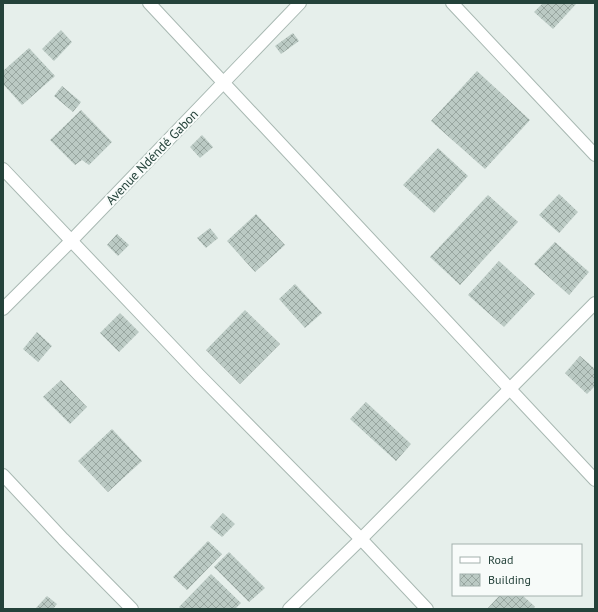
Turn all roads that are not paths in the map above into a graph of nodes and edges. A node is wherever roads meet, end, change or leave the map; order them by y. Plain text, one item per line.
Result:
1 (149, 3) edge
2 (300, 3) edge
3 (452, 3) edge
4 (223, 83) junction
5 (595, 155) edge
6 (3, 169) edge
7 (71, 241) junction
8 (595, 302) edge
9 (3, 309) edge
10 (510, 388) junction
11 (3, 475) edge
12 (595, 480) edge
13 (361, 539) junction
14 (132, 609) edge
15 (289, 609) edge
16 (427, 609) edge

1 - 4 street
2 - 4 street, Avenue Ndéndé Gabon
3 - 5 street
4 - 7 street, Avenue Ndéndé Gabon
4 - 10 street
6 - 7 street
7 - 9 street, Avenue Ndéndé Gabon
7 - 13 street
8 - 10 street
10 - 12 street
10 - 13 street
11 - 14 street
13 - 15 street
13 - 16 street

